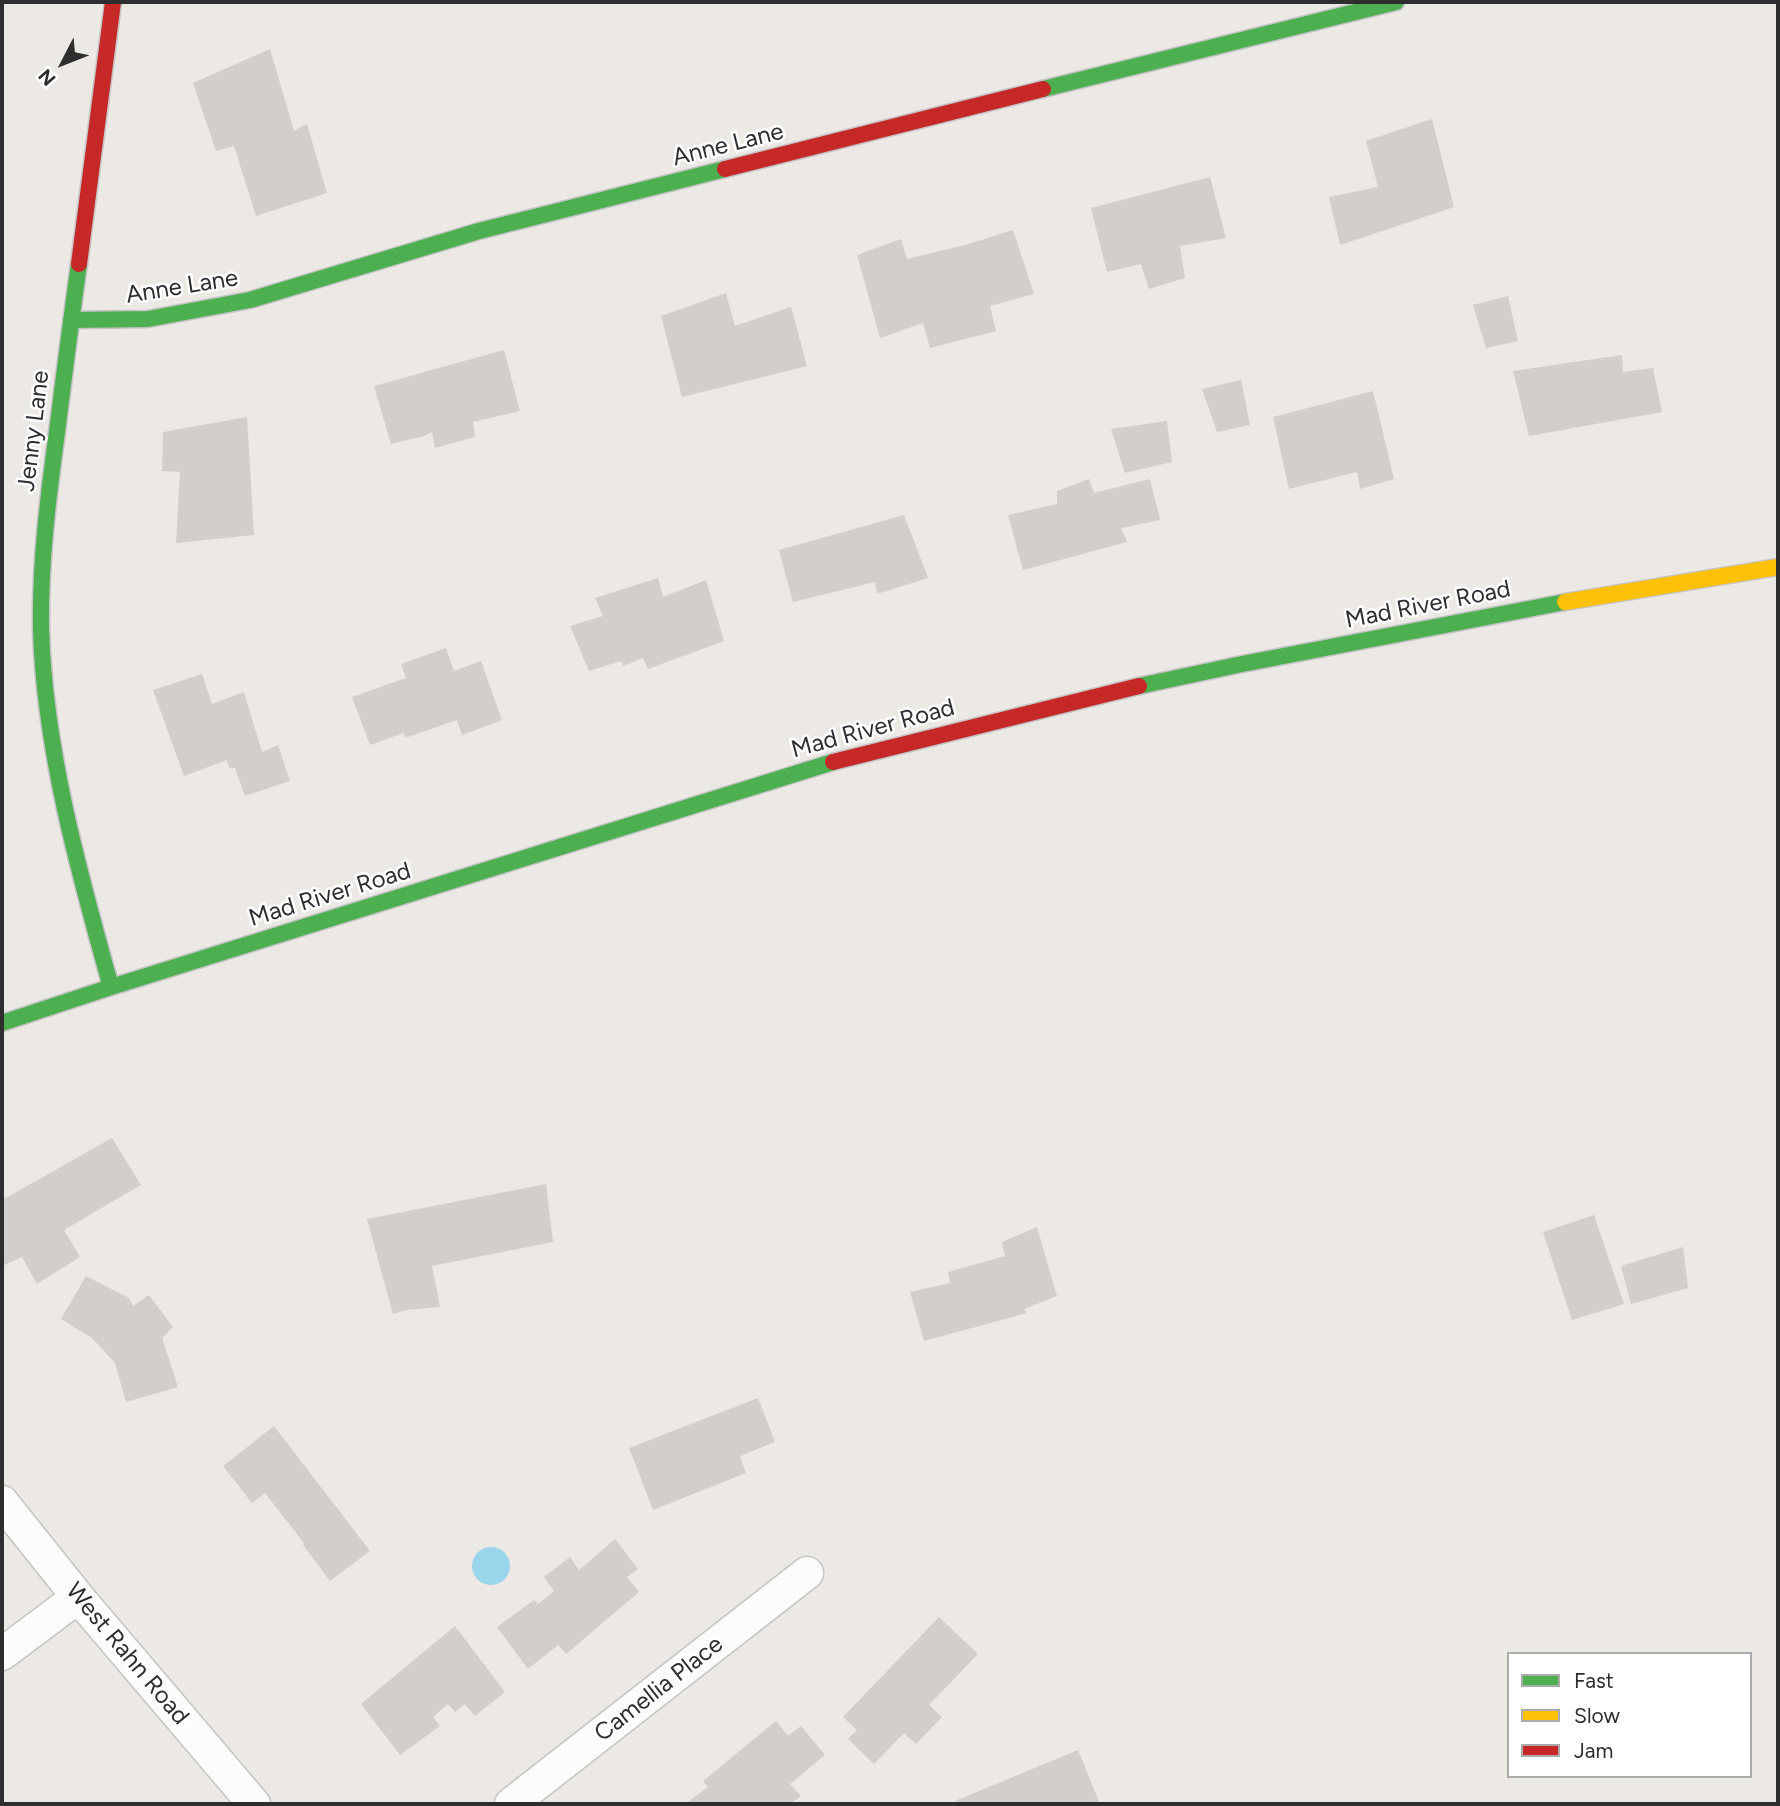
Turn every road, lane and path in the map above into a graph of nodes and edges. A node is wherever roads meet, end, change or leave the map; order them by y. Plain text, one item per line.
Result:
1 (113, 2) edge
2 (1396, 2) edge
3 (71, 320) junction
4 (1778, 567) edge
5 (111, 987) junction
6 (2, 1023) edge
7 (2, 1502) edge
8 (807, 1573) dead end
9 (78, 1597) junction
10 (2, 1654) edge
11 (254, 1804) edge
12 (511, 1804) edge

1 - 3 street, Jenny Lane
2 - 3 street, Anne Lane
3 - 5 street, Jenny Lane
4 - 5 street, Mad River Road
5 - 6 street, Mad River Road
7 - 9 street, West Rahn Road
8 - 12 street, Camellia Place
9 - 10 street
9 - 11 street, West Rahn Road

